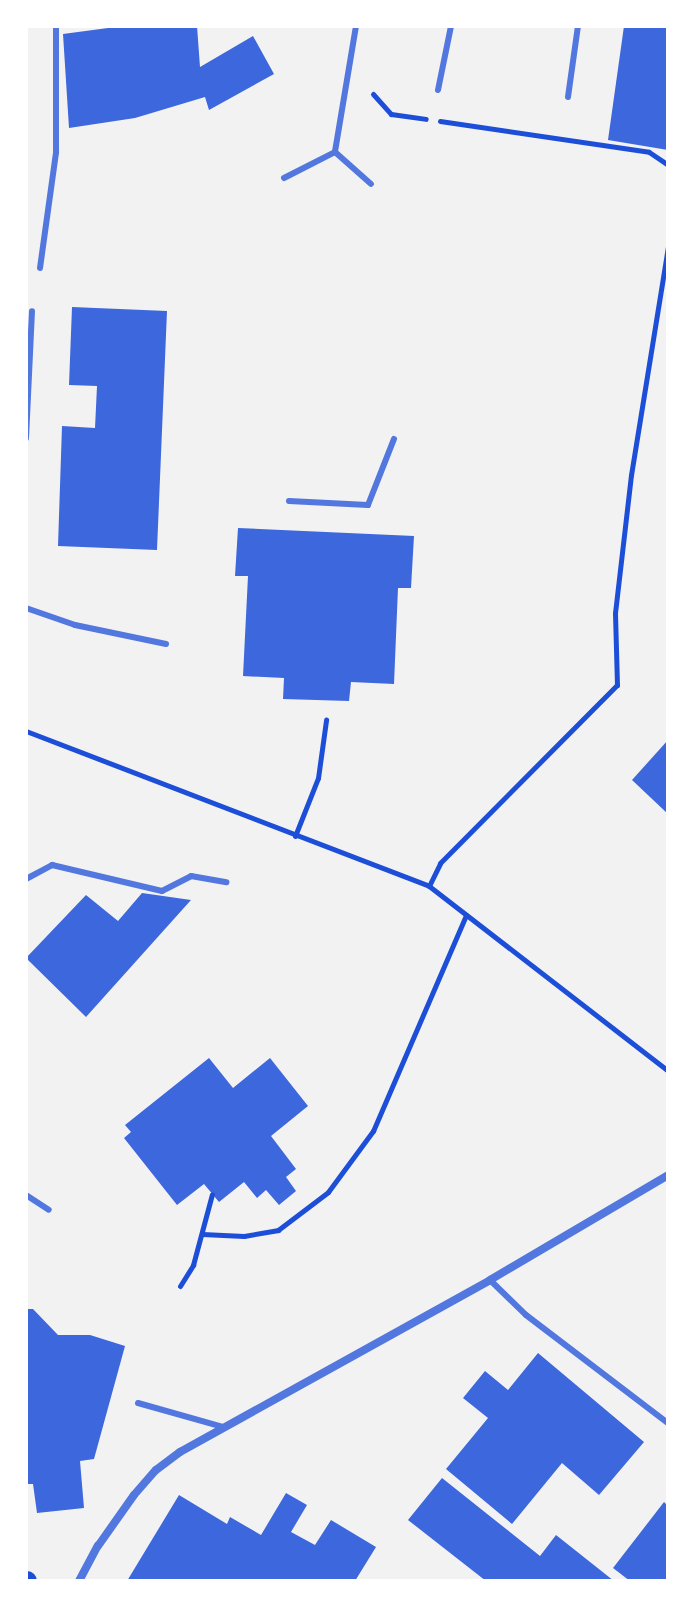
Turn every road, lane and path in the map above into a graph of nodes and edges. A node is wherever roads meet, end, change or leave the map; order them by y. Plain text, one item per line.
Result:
1 (56, 26) edge
2 (356, 26) edge
3 (451, 26) edge
4 (578, 26) edge
5 (374, 80) dead end
6 (438, 90) dead end
7 (568, 97) dead end
8 (335, 152) junction
9 (668, 165) edge
10 (284, 178) dead end
11 (371, 184) dead end
12 (668, 247) edge
13 (40, 268) dead end
14 (32, 311) dead end
15 (26, 438) edge
16 (394, 439) dead end
17 (289, 501) dead end
18 (26, 608) edge
19 (166, 644) dead end
20 (326, 720) dead end
21 (26, 731) edge
22 (295, 836) junction
23 (26, 879) edge
24 (226, 882) dead end
25 (429, 886) junction
26 (466, 915) junction
27 (668, 1071) edge
28 (668, 1175) edge
29 (212, 1194) dead end
30 (26, 1195) edge
31 (49, 1210) dead end
32 (202, 1234) junction
33 (490, 1280) junction
34 (180, 1286) dead end
35 (138, 1403) dead end
36 (668, 1423) edge
37 (223, 1427) junction
38 (79, 1581) edge

1 - 13 lane
2 - 8 lane
3 - 6 lane
4 - 7 lane
5 - 9 path
8 - 10 lane
8 - 11 lane
12 - 25 path
14 - 15 lane
16 - 17 lane
18 - 19 lane
20 - 22 path
21 - 22 path
22 - 25 path
23 - 24 lane
25 - 26 path
26 - 27 path
26 - 32 path
28 - 33 street
29 - 32 path
30 - 31 lane
32 - 34 path
33 - 36 lane
33 - 37 street
35 - 37 lane
37 - 38 street

